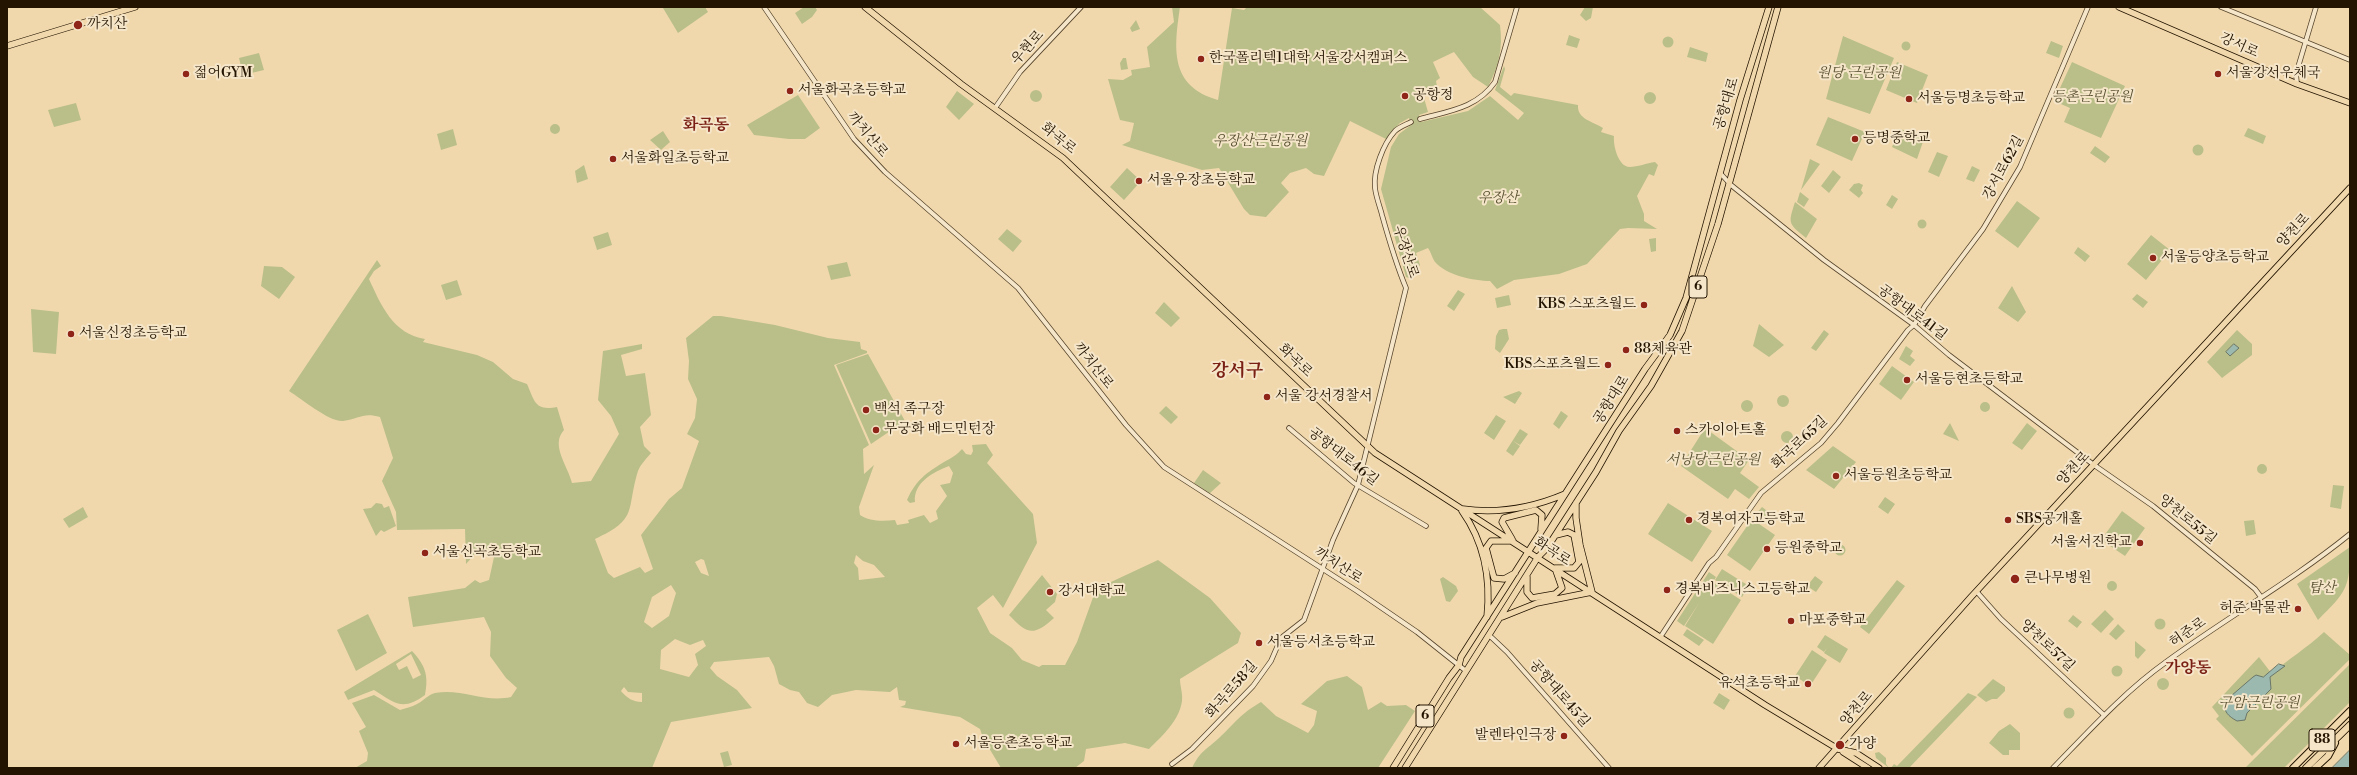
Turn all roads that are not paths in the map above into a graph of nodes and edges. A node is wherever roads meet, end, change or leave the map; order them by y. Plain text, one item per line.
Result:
1 (135, 7) edge
2 (764, 7) edge
3 (865, 7) edge
4 (1081, 7) edge
5 (1517, 7) edge
6 (1769, 7) edge
7 (1778, 7) edge
8 (2088, 7) edge
9 (2119, 7) edge
10 (2221, 7) edge
11 (2316, 7) edge
12 (2305, 42) junction
13 (7, 46) edge
14 (2350, 60) edge
15 (2297, 84) junction
16 (2350, 103) edge
17 (995, 108) junction
18 (1420, 119) dead end
19 (1411, 122) dead end
20 (1721, 174) junction
21 (1728, 182) junction
22 (2350, 188) edge
23 (1914, 325) junction
24 (1289, 428) dead end
25 (1368, 447) junction
26 (2094, 465) junction
27 (1358, 486) junction
28 (1565, 494) junction
29 (1576, 502) junction
30 (1461, 509) junction
31 (1426, 526) dead end
32 (1541, 530) junction
33 (2350, 534) edge
34 (1555, 535) junction
35 (1513, 541) junction
36 (1529, 552) junction
37 (1538, 557) junction
38 (1322, 568) junction
39 (1554, 568) junction
40 (1516, 572) junction
41 (1527, 575) junction
42 (1592, 592) junction
43 (1977, 592) junction
44 (2261, 597) junction
45 (1502, 617) junction
46 (1486, 619) junction
47 (1490, 636) junction
48 (1661, 636) junction
49 (1459, 665) junction
50 (1466, 671) junction
51 (2350, 711) edge
52 (2104, 715) junction
53 (2350, 725) edge
54 (2338, 736) junction
55 (1838, 749) junction
56 (1859, 762) junction
57 (1172, 764) dead end
58 (1393, 768) edge
59 (1405, 768) edge
60 (1609, 768) edge
61 (1819, 768) edge
62 (1864, 768) edge
63 (1868, 768) edge
64 (1879, 768) edge
65 (2053, 768) edge
66 (2293, 768) edge
67 (2306, 768) edge
68 (2315, 768) edge

1 - 13 main road
2 - 38 street, 까치산로
3 - 17 main road, 화곡로
4 - 17 street, 우현로
5 - 18 street
6 - 20 main road, 공항대로 / 6
7 - 21 main road, 공항대로 / 6
8 - 23 street, 강서로62길
9 - 15 main road, 강서로
10 - 12 street
11 - 12 street
12 - 14 street
12 - 15 street
15 - 16 main road, 강서로
17 - 25 main road, 화곡로
19 - 25 street, 우장산로
20 - 21 street, 공항대로41길
20 - 28 main road, 공항대로 / 6
21 - 23 street, 공항대로41길
21 - 29 main road, 공항대로 / 6
22 - 26 main road, 양천로
23 - 26 street, 공항대로41길
23 - 48 street, 화곡로65길
24 - 27 street, 공항대로46길
25 - 27 street, 화곡로58길
25 - 30 main road, 화곡로
26 - 43 main road, 양천로
26 - 44 street, 양천로55길
27 - 31 street, 공항대로46길
27 - 38 street, 화곡로58길
28 - 30 main road
28 - 32 main road, 공항대로 / 6
29 - 34 main road, 공항대로 / 6
29 - 42 main road
30 - 35 main road, 화곡로
30 - 46 main road
32 - 35 main road
32 - 36 main road, 공항대로 / 6
33 - 44 street, 허준로
34 - 37 main road, 공항대로 / 6
34 - 39 main road
35 - 36 main road, 화곡로
35 - 40 main road
36 - 37 main road, 화곡로
36 - 40 main road, 공항대로 / 6
37 - 39 main road, 화곡로
37 - 41 main road, 공항대로 / 6
38 - 49 street, 까치산로
38 - 57 street, 화곡로58길
39 - 41 main road
39 - 42 main road, 화곡로
40 - 46 main road, 공항대로 / 6
41 - 45 main road, 공항대로 / 6
42 - 45 main road
42 - 48 main road, 화곡로
43 - 52 street, 양천로57길
43 - 55 main road, 양천로
44 - 52 street, 허준로
45 - 47 main road, 공항대로 / 6
46 - 49 main road, 공항대로 / 6
47 - 50 main road, 공항대로 / 6
47 - 60 street, 공항대로45길
48 - 55 main road, 화곡로
49 - 50 street, 까치산로
49 - 58 main road, 공항대로 / 6
50 - 59 main road, 공항대로 / 6
51 - 66 highway, 88
52 - 65 street, 허준로
53 - 54 highway, 88
54 - 67 highway, 88
54 - 68 highway
55 - 56 main road
55 - 61 main road, 양천로
55 - 64 main road
56 - 62 main road
56 - 63 main road

